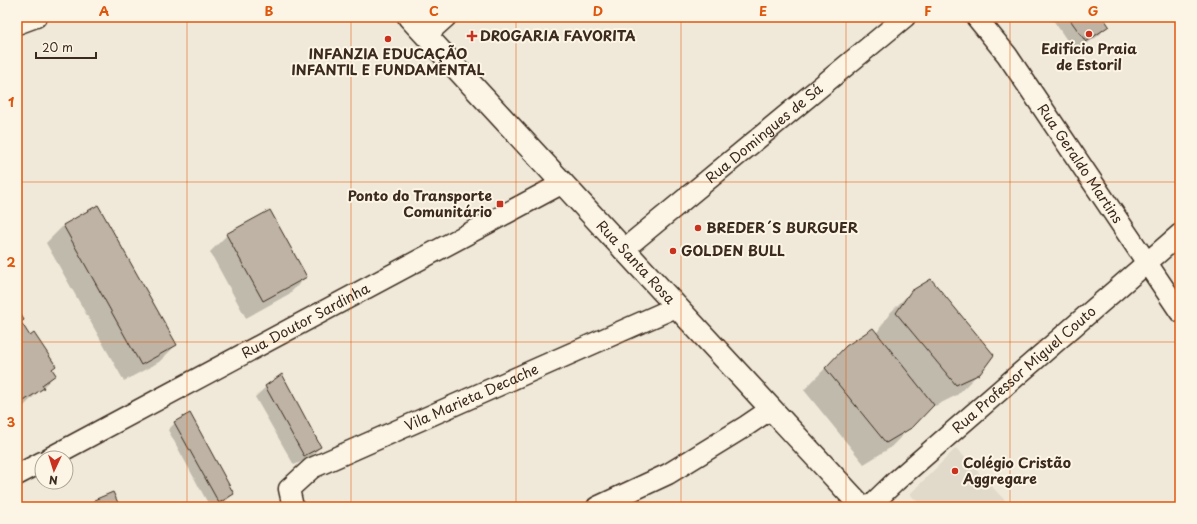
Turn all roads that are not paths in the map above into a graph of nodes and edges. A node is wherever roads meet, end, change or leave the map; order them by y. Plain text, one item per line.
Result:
1 (36, 17) edge
2 (409, 17) edge
3 (446, 17) edge
4 (905, 17) edge
5 (976, 17) edge
6 (17, 24) edge
7 (426, 35) junction
8 (563, 183) junction
9 (1180, 234) edge
10 (623, 250) junction
11 (1146, 264) junction
12 (676, 307) junction
13 (1180, 312) edge
14 (770, 409) junction
15 (64, 450) edge
16 (34, 466) edge
17 (17, 476) edge
18 (293, 507) edge
19 (598, 507) edge
20 (862, 507) edge
21 (869, 507) edge

1 - 6 street
2 - 7 main road, Rua Santa Rosa
3 - 7 street
4 - 10 street, Rua Domingues de Sá
5 - 11 street, Rua Geraldo Martins
7 - 8 main road, Rua Santa Rosa
8 - 10 main road, Rua Santa Rosa
8 - 15 street, Rua Doutor Sardinha
9 - 11 street, Rua Professor Miguel Couto
10 - 12 main road, Rua Santa Rosa
11 - 13 street, Rua Geraldo Martins
11 - 21 street, Rua Professor Miguel Couto
12 - 14 main road, Rua Santa Rosa
12 - 18 street, Vila Marieta Decache
14 - 19 street
14 - 20 main road, Rua Santa Rosa
16 - 17 street

